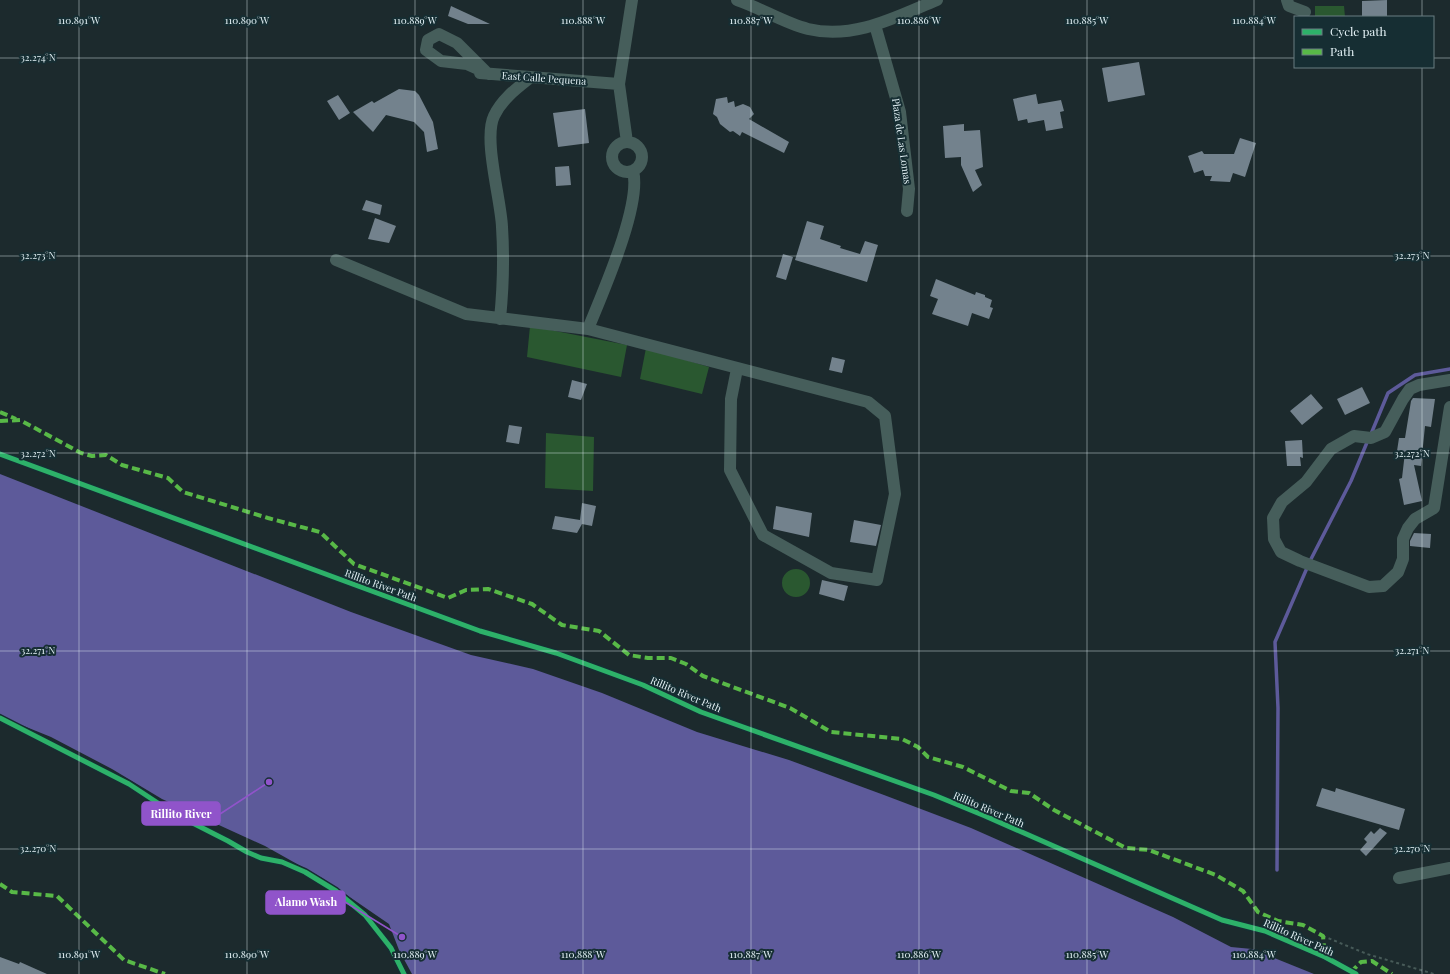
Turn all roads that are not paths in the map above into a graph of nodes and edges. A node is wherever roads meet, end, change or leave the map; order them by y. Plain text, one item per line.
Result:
1 (632, 0) edge
2 (737, 0) edge
3 (937, 0) edge
4 (1287, 0) edge
5 (1305, 12) dead end
6 (875, 25) junction
7 (469, 72) dead end
8 (487, 74) junction
9 (531, 77) junction
10 (619, 84) junction
11 (627, 142) junction
12 (633, 171) junction
13 (907, 211) dead end
14 (336, 260) dead end
15 (500, 319) junction
16 (588, 329) junction
17 (737, 369) junction
18 (1450, 380) edge
19 (1450, 407) edge
20 (1450, 868) edge
21 (1399, 878) dead end

1 - 10 street
2 - 6 street
3 - 6 street
4 - 5 street
6 - 13 street, Plaza de Las Lomas
7 - 8 street, East Calle Pequena
8 - 8 street
8 - 9 street, East Calle Pequena
9 - 10 street, East Calle Pequena
9 - 15 street
10 - 11 street
11 - 12 street
11 - 12 street
12 - 16 street
14 - 15 street
15 - 16 street
16 - 17 street
17 - 17 street
18 - 19 street
20 - 21 street

